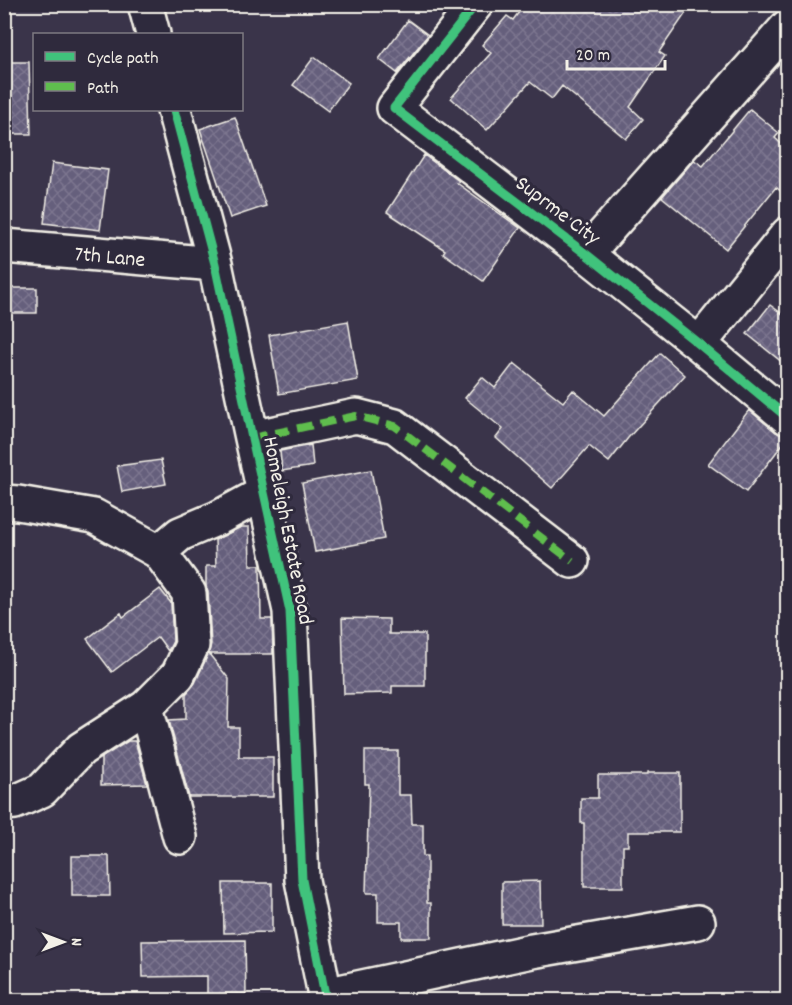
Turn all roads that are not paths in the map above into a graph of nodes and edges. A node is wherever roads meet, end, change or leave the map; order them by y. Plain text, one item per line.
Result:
1 (145, 4) edge
2 (476, 4) edge
3 (788, 26) edge
4 (153, 33) edge
5 (174, 111) edge
6 (788, 234) edge
7 (4, 246) edge
8 (586, 254) junction
9 (215, 264) junction
10 (699, 344) junction
11 (788, 418) edge
12 (252, 438) junction
13 (264, 493) junction
14 (4, 502) edge
15 (159, 552) junction
16 (572, 561) dead end
17 (146, 707) junction
18 (4, 803) edge
19 (180, 837) dead end
20 (698, 922) dead end
21 (326, 998) edge

1 - 4 street
2 - 8 street, Suprme City
3 - 8 street
5 - 9 street, Homeleigh Estate Road
6 - 10 street
7 - 9 street, 7th Lane
8 - 10 street, Suprme City
9 - 12 street, Homeleigh Estate Road
10 - 11 street, Suprme City
12 - 13 street, Homeleigh Estate Road
12 - 16 street
13 - 15 street
13 - 21 street, Homeleigh Estate Road
14 - 15 street
15 - 17 street
17 - 18 street
17 - 19 street
20 - 21 street

